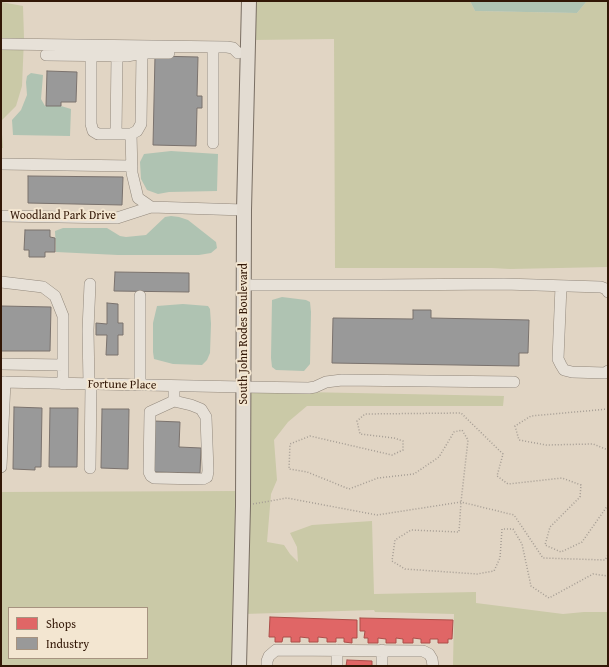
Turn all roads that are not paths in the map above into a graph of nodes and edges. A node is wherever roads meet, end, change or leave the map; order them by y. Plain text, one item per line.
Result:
1 (249, 1) edge
2 (1, 44) edge
3 (142, 53) junction
4 (213, 53) junction
5 (243, 53) junction
6 (46, 55) dead end
7 (91, 56) junction
8 (117, 56) junction
9 (116, 134) junction
10 (131, 134) junction
11 (213, 143) dead end
12 (1, 164) edge
13 (132, 166) junction
14 (151, 207) junction
15 (244, 210) junction
16 (1, 216) edge
17 (1, 282) edge
18 (90, 284) dead end
19 (244, 285) junction
20 (561, 286) junction
21 (608, 292) edge
22 (140, 296) dead end
23 (1, 364) edge
24 (63, 365) junction
25 (608, 372) edge
26 (3, 382) edge
27 (514, 382) dead end
28 (63, 384) junction
29 (90, 384) junction
30 (140, 385) junction
31 (174, 386) junction
32 (243, 388) junction
33 (174, 401) junction
34 (1, 467) edge
35 (90, 468) dead end
36 (337, 650) junction
37 (382, 650) junction
38 (239, 666) edge
39 (267, 666) edge
40 (337, 666) edge
41 (382, 666) edge
42 (432, 666) edge

1 - 5 main road, South John Rodes Boulevard
2 - 5 street
3 - 4 street
3 - 8 street
3 - 10 street
4 - 5 street
4 - 11 street
5 - 15 main road, South John Rodes Boulevard
6 - 7 street
7 - 8 street
7 - 9 street
8 - 9 street
9 - 10 street
10 - 13 street
12 - 13 street
13 - 14 street
14 - 15 street, Woodland Park Drive
14 - 16 street, Woodland Park Drive
15 - 19 main road, South John Rodes Boulevard
17 - 24 street
18 - 29 street
19 - 20 street
19 - 32 main road, South John Rodes Boulevard
20 - 21 street
20 - 25 street
22 - 30 street
23 - 24 street
24 - 28 street
26 - 28 street, Fortune Place
26 - 34 street
27 - 32 street, Fortune Place
28 - 29 street, Fortune Place
29 - 30 street, Fortune Place
29 - 35 street
30 - 31 street, Fortune Place
31 - 32 street, Fortune Place
31 - 33 street
32 - 38 main road, South John Rodes Boulevard
33 - 33 street
36 - 37 street
36 - 39 street
36 - 40 street
37 - 41 street
37 - 42 street

